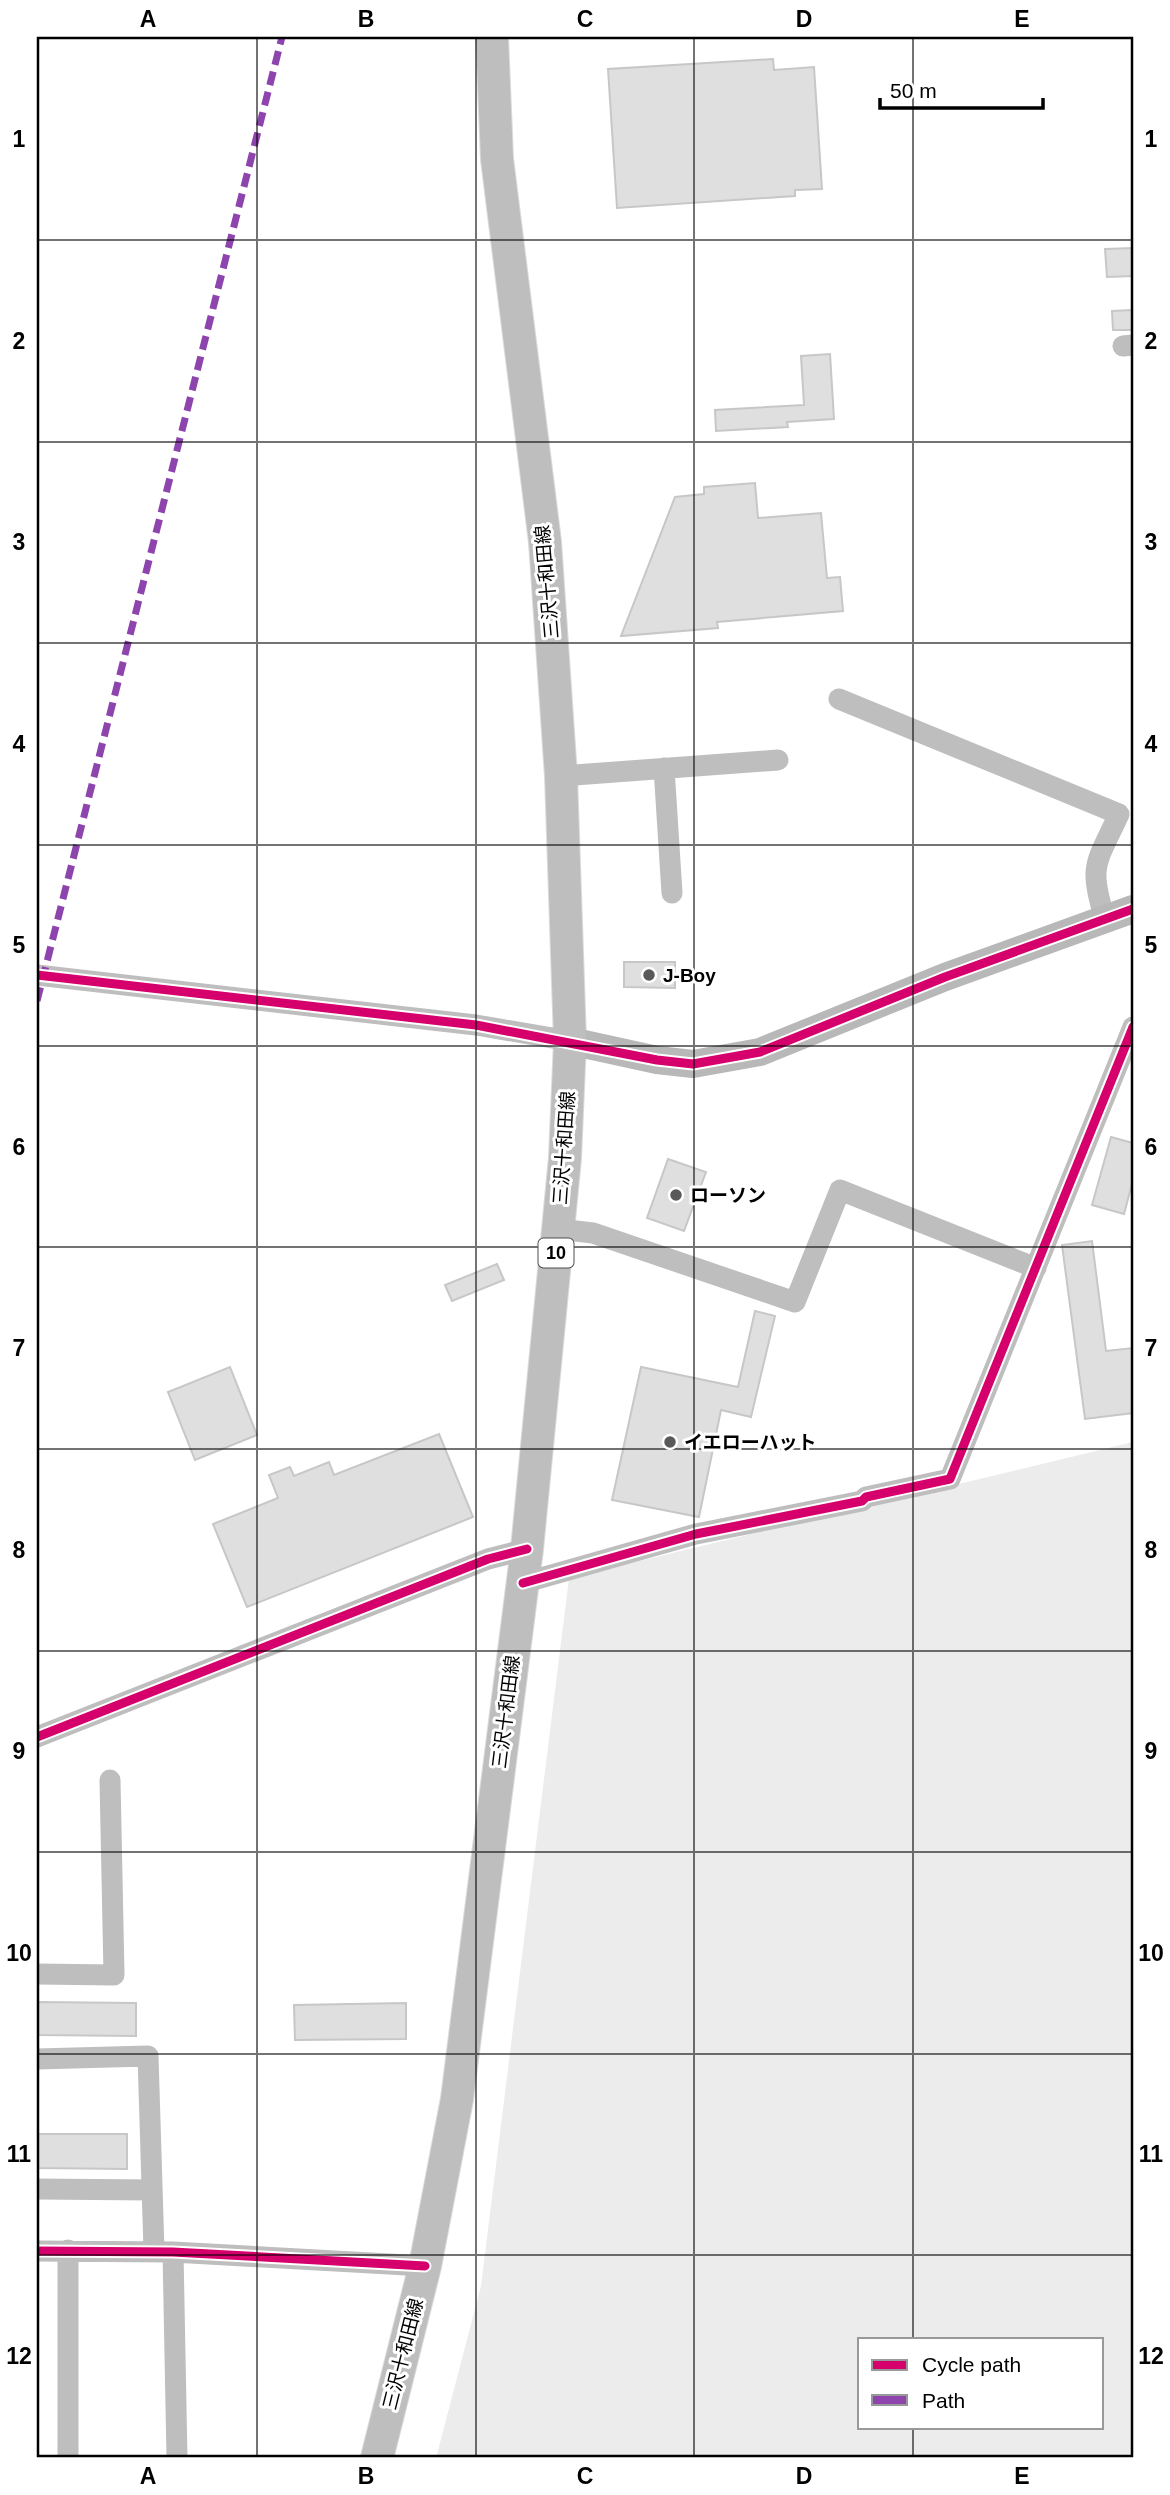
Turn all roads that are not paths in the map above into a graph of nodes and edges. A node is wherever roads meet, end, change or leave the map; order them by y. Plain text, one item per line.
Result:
1 (492, 37) edge
2 (839, 699) dead end
3 (778, 760) dead end
4 (664, 768) junction
5 (561, 776) junction
6 (672, 893) dead end
7 (1133, 909) edge
8 (1105, 919) junction
9 (37, 975) edge
10 (1133, 1027) edge
11 (570, 1041) junction
12 (558, 1229) junction
13 (1036, 1268) junction
14 (527, 1549) junction
15 (523, 1583) junction
16 (37, 1737) edge
17 (110, 1780) dead end
18 (37, 1974) edge
19 (37, 2059) edge
20 (37, 2189) edge
21 (152, 2190) junction
22 (37, 2250) edge
23 (68, 2250) junction
24 (163, 2251) junction
25 (425, 2266) junction
26 (68, 2458) edge
27 (177, 2458) edge
28 (377, 2458) edge

1 - 5 main road, 三沢十和田線 / 10
2 - 8 street
3 - 4 street
4 - 5 street
4 - 6 street
5 - 11 main road, 三沢十和田線 / 10
7 - 8 street
8 - 11 street
9 - 11 street
10 - 13 street
11 - 12 main road, 三沢十和田線 / 10
12 - 13 street
12 - 14 main road, 三沢十和田線 / 10
13 - 15 street
14 - 15 main road, 三沢十和田線 / 10
14 - 16 street
15 - 25 main road, 三沢十和田線 / 10
17 - 18 street
19 - 21 street
20 - 21 street
21 - 24 street
22 - 23 street
23 - 24 street
23 - 26 street
24 - 25 street
24 - 27 street
25 - 28 main road, 三沢十和田線 / 10

